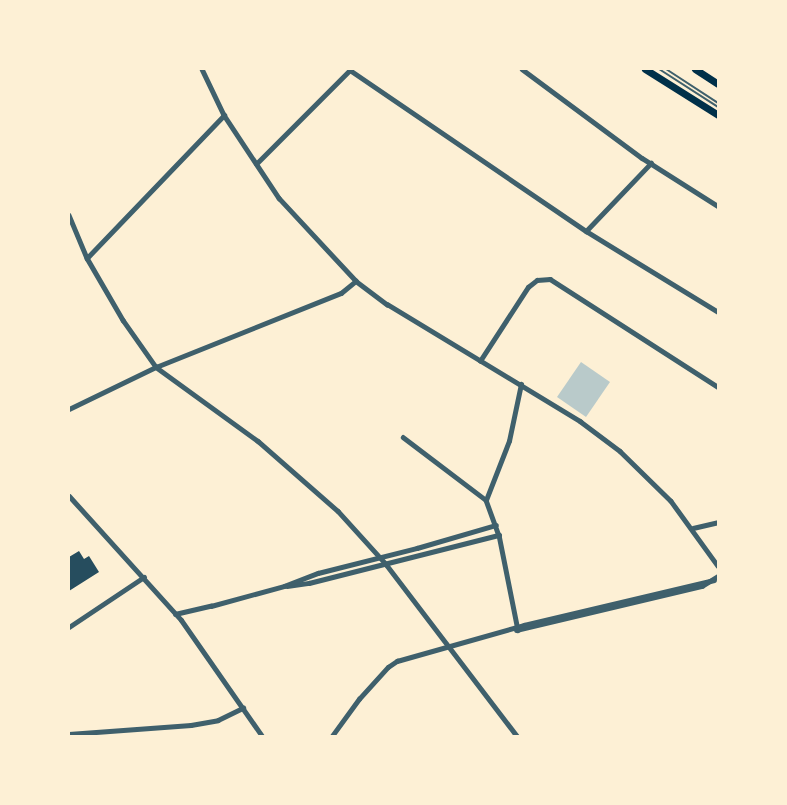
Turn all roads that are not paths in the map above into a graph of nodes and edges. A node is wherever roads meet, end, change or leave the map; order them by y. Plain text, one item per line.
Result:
1 (202, 69) edge
2 (351, 69) edge
3 (522, 69) edge
4 (645, 69) edge
5 (659, 69) edge
6 (666, 69) edge
7 (695, 69) edge
8 (718, 84) edge
9 (718, 105) edge
10 (224, 115) junction
11 (718, 115) edge
12 (651, 163) junction
13 (256, 164) junction
14 (718, 206) edge
15 (69, 215) edge
16 (586, 231) junction
17 (87, 258) junction
18 (356, 281) junction
19 (718, 312) edge
20 (480, 361) junction
21 (156, 367) junction
22 (520, 384) junction
23 (718, 387) edge
24 (69, 409) edge
25 (403, 437) dead end
26 (69, 496) edge
27 (486, 500) junction
28 (718, 522) edge
29 (496, 525) junction
30 (693, 528) junction
31 (499, 536) junction
32 (379, 556) junction
33 (386, 564) junction
34 (718, 566) edge
35 (718, 576) edge
36 (144, 577) junction
37 (284, 586) junction
38 (175, 614) junction
39 (69, 627) edge
40 (518, 628) junction
41 (447, 647) junction
42 (243, 708) junction
43 (69, 734) edge
44 (262, 736) edge
45 (332, 736) edge
46 (518, 736) edge

1 - 10 street
2 - 13 street
2 - 16 street
3 - 12 street
4 - 11 main road
5 - 9 lane
6 - 9 lane
7 - 8 main road
10 - 13 street
10 - 17 street
12 - 14 street
12 - 16 street
13 - 18 street
15 - 17 street
16 - 19 street
17 - 21 street
18 - 20 street
18 - 21 street
20 - 22 street
20 - 23 street
21 - 24 street
21 - 32 street
22 - 27 street
22 - 30 street
25 - 27 street
26 - 36 street
27 - 29 street
28 - 30 street
29 - 31 street
29 - 32 street
30 - 34 street
31 - 33 street
31 - 40 street
32 - 33 street
32 - 37 street
33 - 37 street
33 - 41 street
35 - 40 street
36 - 38 street
36 - 39 street
37 - 38 street
38 - 42 street
40 - 41 street
41 - 45 street
41 - 46 street
42 - 43 street
42 - 44 street

